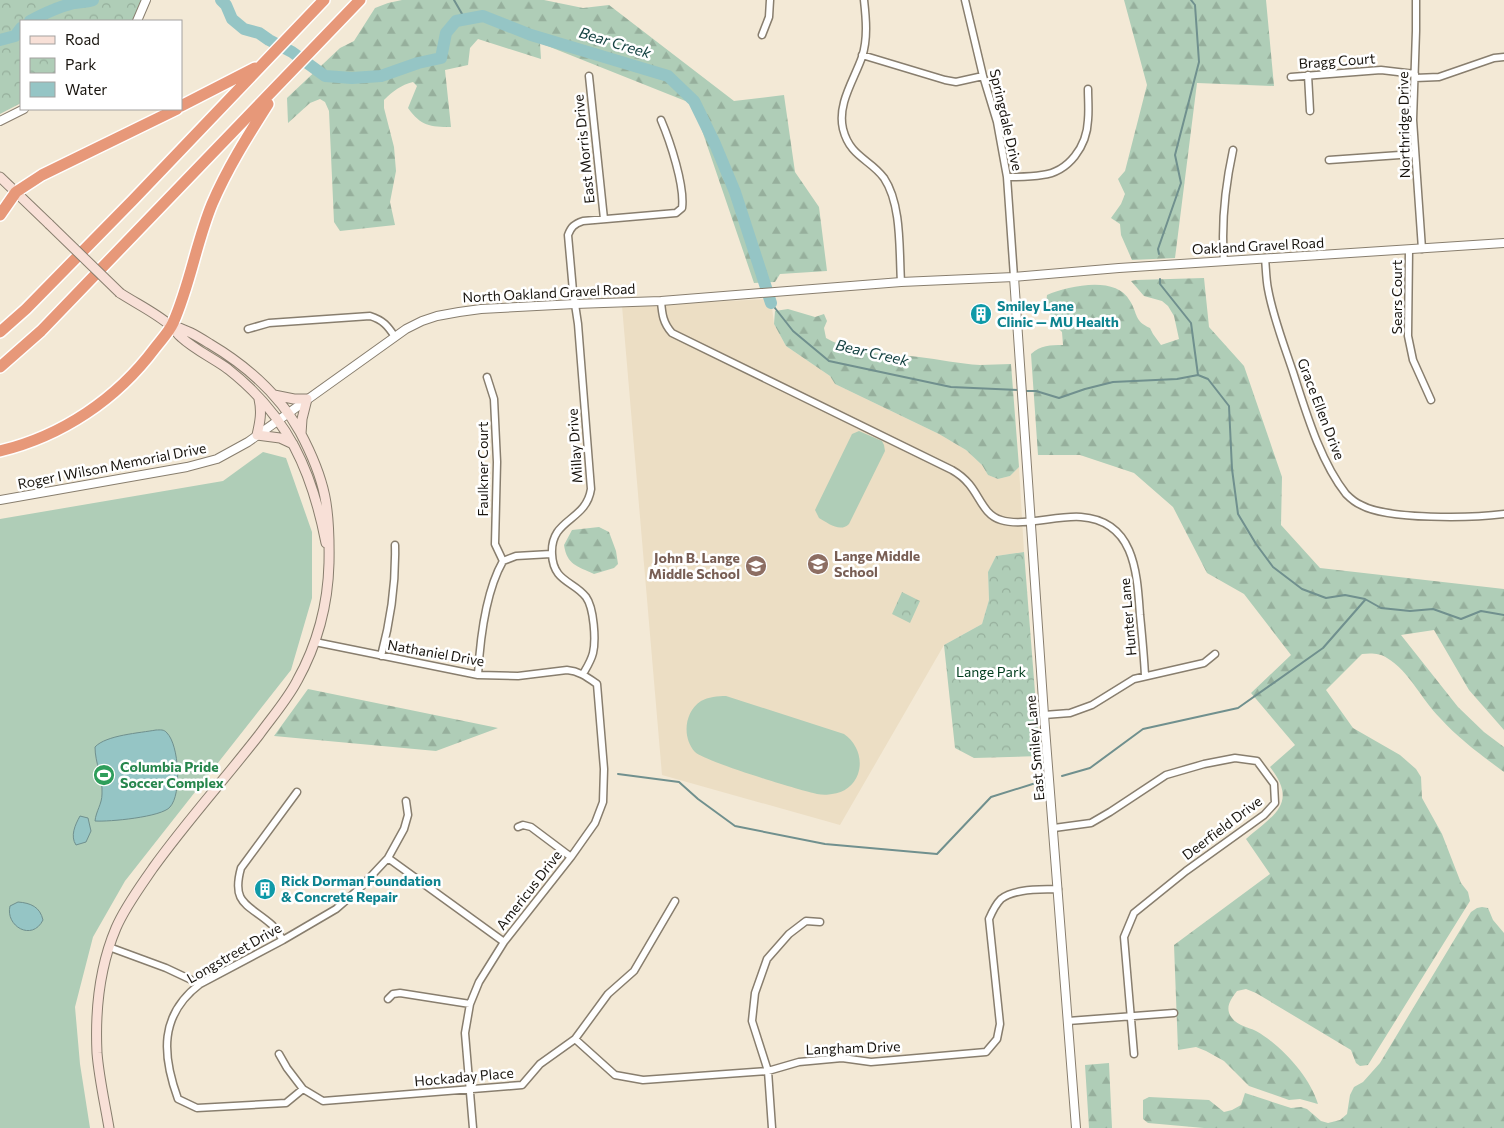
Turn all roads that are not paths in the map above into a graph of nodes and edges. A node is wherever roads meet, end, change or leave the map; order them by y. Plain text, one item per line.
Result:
1 (146, 0) edge
2 (324, 0) edge
3 (360, 0) edge
4 (770, 0) edge
5 (864, 0) edge
6 (965, 0) edge
7 (1416, 0) edge
8 (137, 20) edge
9 (762, 35) dead end
10 (862, 55) junction
11 (1504, 57) edge
12 (264, 64) junction
13 (589, 76) dead end
14 (984, 76) junction
15 (1308, 76) junction
16 (1415, 76) junction
17 (1291, 77) dead end
18 (280, 84) junction
19 (1088, 89) dead end
20 (182, 105) edge
21 (22, 110) edge
22 (175, 110) edge
23 (1310, 111) dead end
24 (661, 120) dead end
25 (0, 121) edge
26 (1232, 150) dead end
27 (1414, 154) junction
28 (1329, 160) dead end
29 (0, 177) edge
30 (1007, 177) junction
31 (16, 192) junction
32 (0, 215) edge
33 (604, 219) junction
34 (1504, 243) edge
35 (1422, 249) junction
36 (1409, 250) junction
37 (1265, 258) junction
38 (1224, 261) junction
39 (1014, 277) junction
40 (900, 282) junction
41 (661, 301) junction
42 (576, 304) junction
43 (172, 326) junction
44 (248, 330) dead end
45 (0, 332) edge
46 (395, 337) junction
47 (0, 366) edge
48 (487, 377) dead end
49 (274, 395) junction
50 (259, 398) junction
51 (307, 399) junction
52 (1431, 400) dead end
53 (288, 412) junction
54 (278, 420) junction
55 (257, 435) junction
56 (302, 436) junction
57 (294, 444) junction
58 (0, 451) edge
59 (0, 500) edge
60 (1504, 514) edge
61 (1031, 520) junction
62 (395, 545) dead end
63 (552, 554) junction
64 (503, 560) junction
65 (329, 561) junction
66 (315, 642) junction
67 (1215, 654) dead end
68 (381, 656) junction
69 (583, 674) junction
70 (478, 675) junction
71 (1145, 676) junction
72 (1044, 715) junction
73 (297, 792) dead end
74 (406, 802) dead end
75 (518, 827) dead end
76 (1054, 828) junction
77 (571, 857) junction
78 (388, 858) junction
79 (1058, 889) junction
80 (675, 901) dead end
81 (820, 922) dead end
82 (283, 940) junction
83 (504, 942) junction
84 (109, 947) junction
85 (200, 984) junction
86 (388, 999) dead end
87 (470, 1004) junction
88 (1174, 1012) dead end
89 (1130, 1015) junction
90 (1068, 1021) junction
91 (575, 1039) junction
92 (278, 1054) dead end
93 (1134, 1054) dead end
94 (768, 1071) junction
95 (302, 1089) junction
96 (470, 1090) junction
97 (109, 1128) edge
98 (472, 1128) edge
99 (772, 1128) edge
100 (1076, 1128) edge

1 - 8 street
2 - 12 highway
3 - 18 highway
4 - 9 street
5 - 10 street
6 - 14 street, Springdale Drive
7 - 16 street, Northridge Drive
10 - 14 street
10 - 40 street
11 - 16 street, Bragg Court
12 - 20 highway
12 - 45 highway
13 - 33 street, East Morris Drive
14 - 30 street, Springdale Drive
15 - 16 street, Bragg Court
15 - 17 street, Bragg Court
15 - 23 street
16 - 27 street, Northridge Drive
18 - 43 highway
18 - 47 highway
19 - 30 street
21 - 25 street
22 - 31 highway
24 - 33 street
26 - 38 street
27 - 28 street
27 - 35 street, Northridge Drive
29 - 31 main road
30 - 39 street, Springdale Drive
31 - 32 highway
31 - 43 main road, bridge
33 - 42 street, Millay Drive
34 - 35 street, Oakland Gravel Road
35 - 36 street, Oakland Gravel Road
36 - 37 street, Oakland Gravel Road
36 - 52 street, Sears Court
37 - 38 street, Oakland Gravel Road
37 - 60 street, Grace Ellen Drive
38 - 39 street, Oakland Gravel Road
39 - 40 street, North Oakland Gravel Road
39 - 61 street, East Smiley Lane
40 - 41 street, North Oakland Gravel Road
41 - 42 street, North Oakland Gravel Road
41 - 61 street, Hunter Lane
42 - 46 street, North Oakland Gravel Road
42 - 63 street, Millay Drive
43 - 49 main road
43 - 50 main road
43 - 58 highway
44 - 46 street
46 - 51 street, North Oakland Gravel Road
48 - 64 street, Faulkner Court
49 - 51 main road
49 - 53 main road
50 - 54 main road
50 - 55 main road
51 - 53 street, North Oakland Gravel Road
51 - 56 main road
53 - 54 street, North Oakland Gravel Road
53 - 56 main road
54 - 55 street, Roger I Wilson Memorial Drive
54 - 57 main road
55 - 57 main road
55 - 59 street, Roger I Wilson Memorial Drive
56 - 65 main road
57 - 65 main road
61 - 71 street, Hunter Lane
61 - 72 street, East Smiley Lane
62 - 68 street
63 - 64 street
63 - 69 street
64 - 70 street
65 - 66 main road
66 - 68 street, Nathaniel Drive
66 - 84 main road
67 - 71 street
68 - 70 street, Nathaniel Drive
69 - 70 street, Nathaniel Drive
69 - 77 street, Americus Drive
71 - 72 street
72 - 76 street, East Smiley Lane
73 - 82 street
74 - 78 street, Longstreet Drive
75 - 77 street
76 - 79 street, East Smiley Lane
76 - 89 street, Deerfield Drive
77 - 83 street, Americus Drive
78 - 82 street, Longstreet Drive
78 - 83 street
79 - 90 street, East Smiley Lane
79 - 94 street, Langham Drive
80 - 91 street, Hockaday Place
81 - 94 street
82 - 85 street, Longstreet Drive
83 - 87 street, Americus Drive
84 - 85 street
84 - 97 main road
85 - 95 street, Longstreet Drive
86 - 87 street
87 - 96 street, Americus Drive
88 - 89 street
89 - 90 street
89 - 93 street, Deerfield Drive
90 - 100 street, East Smiley Lane
91 - 94 street, Langham Drive
91 - 96 street, Hockaday Place
92 - 95 street, Hockaday Place
94 - 99 street
95 - 96 street, Hockaday Place
96 - 98 street, Americus Drive

